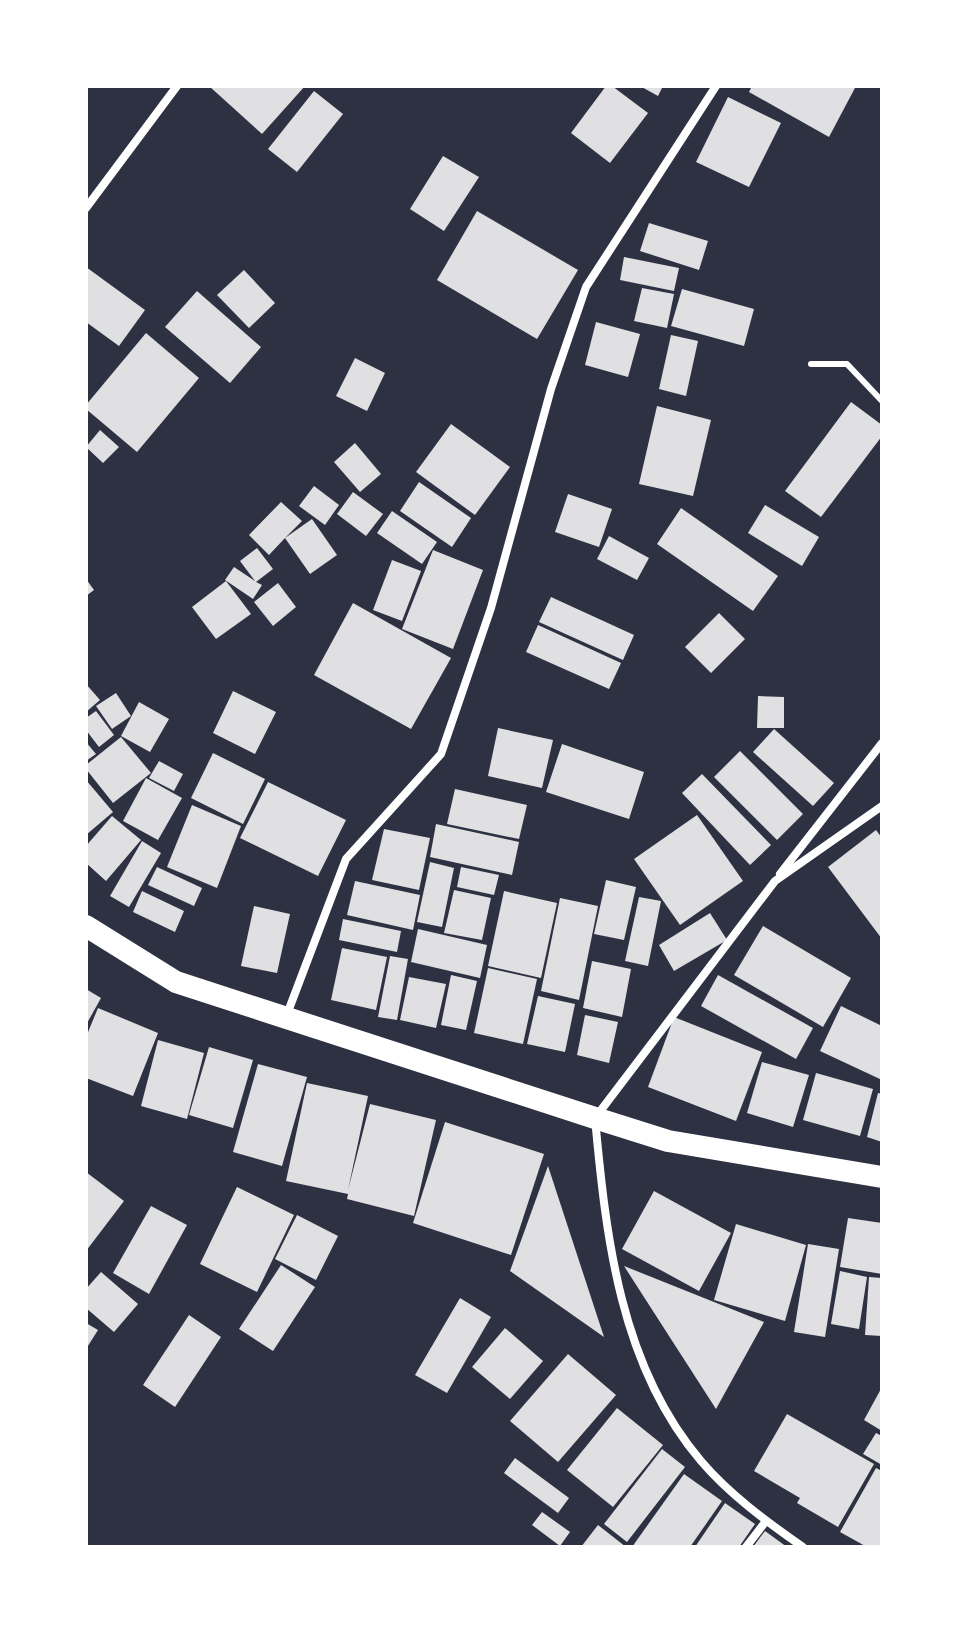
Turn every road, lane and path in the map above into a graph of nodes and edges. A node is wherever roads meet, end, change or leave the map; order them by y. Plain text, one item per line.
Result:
1 (177, 86) edge
2 (716, 86) edge
3 (86, 208) edge
4 (811, 364) dead end
5 (882, 401) edge
6 (882, 743) edge
7 (882, 806) edge
8 (775, 881) junction
9 (86, 926) edge
10 (286, 1019) junction
11 (595, 1118) junction
12 (882, 1177) edge
13 (766, 1521) junction
14 (746, 1547) edge
15 (803, 1547) edge

1 - 3 street
2 - 10 street
4 - 5 lane
6 - 8 street
7 - 8 street
8 - 11 street
9 - 10 highway
10 - 11 highway
11 - 12 highway
11 - 13 street
13 - 14 street
13 - 15 street

